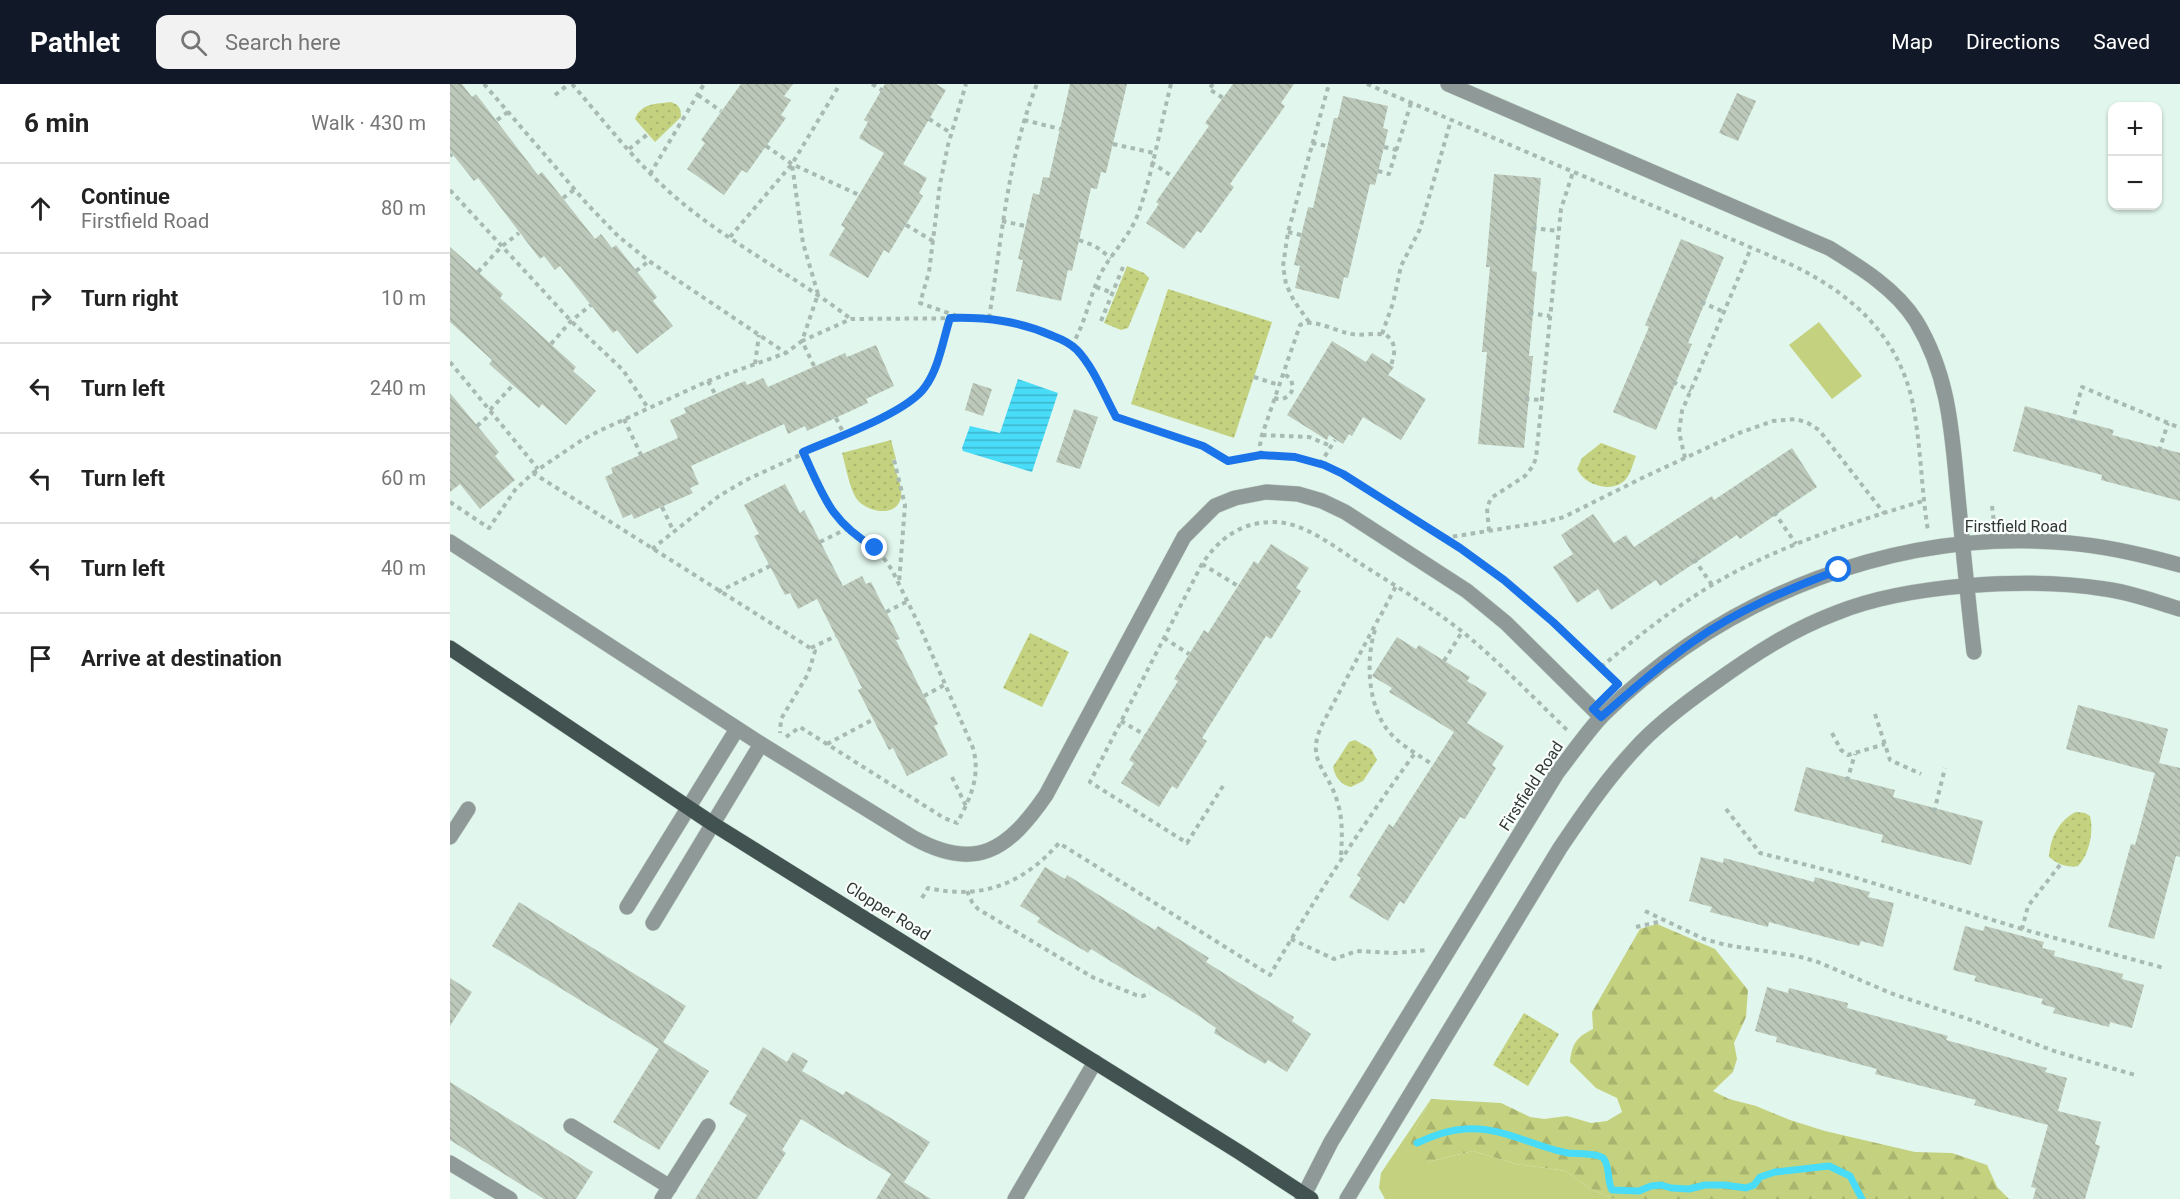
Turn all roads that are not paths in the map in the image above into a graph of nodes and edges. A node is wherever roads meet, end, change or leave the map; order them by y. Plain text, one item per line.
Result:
1 (1448, 84) edge
2 (1962, 536) junction
3 (450, 542) edge
4 (2180, 565) edge
5 (1967, 586) junction
6 (2180, 609) edge
7 (450, 648) edge
8 (1974, 652) dead end
9 (1597, 713) junction
10 (737, 729) junction
11 (760, 744) junction
12 (689, 808) junction
13 (468, 809) dead end
14 (713, 824) junction
15 (450, 837) edge
16 (627, 907) dead end
17 (652, 923) dead end
18 (1095, 1062) junction
19 (571, 1126) dead end
20 (708, 1126) dead end
21 (450, 1162) edge
22 (666, 1193) edge
23 (1306, 1197) edge
24 (510, 1199) edge
25 (1015, 1199) edge
26 (1347, 1199) edge

1 - 2 street
2 - 4 street, Firstfield Road
2 - 5 street
2 - 9 street, Firstfield Road
3 - 10 street
5 - 6 street
5 - 8 street
5 - 26 street
7 - 12 main road, Clopper Road
9 - 11 street
9 - 23 street, Firstfield Road
10 - 11 street
10 - 12 street
11 - 14 street
12 - 14 main road, Clopper Road
12 - 16 street
13 - 15 street
14 - 17 street
14 - 18 main road, Clopper Road
18 - 23 main road, Clopper Road
18 - 25 street
19 - 22 street
20 - 22 street
21 - 24 street

